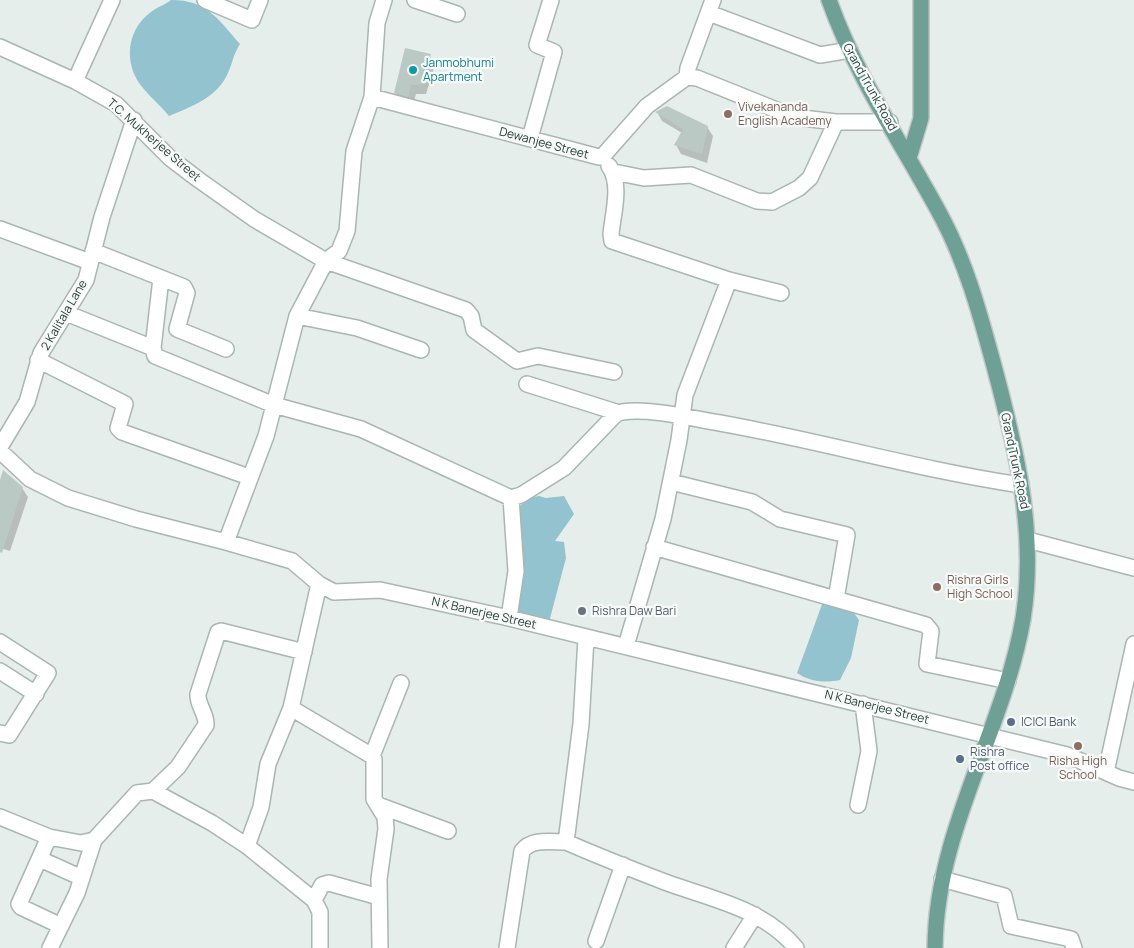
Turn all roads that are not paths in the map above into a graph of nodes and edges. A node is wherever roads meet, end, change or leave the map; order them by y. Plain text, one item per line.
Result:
1 (112, 0) edge
2 (205, 0) edge
3 (260, 0) edge
4 (384, 0) edge
5 (415, 0) edge
6 (551, 0) edge
7 (829, 0) edge
8 (921, 0) edge
9 (711, 6) edge
10 (458, 14) dead end
11 (0, 46) edge
12 (850, 50) junction
13 (687, 77) junction
14 (75, 81) junction
15 (372, 97) junction
16 (134, 120) junction
17 (836, 122) junction
18 (890, 122) junction
19 (530, 138) junction
20 (602, 156) junction
21 (909, 158) junction
22 (614, 172) junction
23 (0, 228) edge
24 (92, 256) junction
25 (326, 261) junction
26 (161, 278) junction
27 (729, 280) junction
28 (781, 293) dead end
29 (66, 313) junction
30 (297, 316) junction
31 (153, 348) junction
32 (226, 349) dead end
33 (421, 350) dead end
34 (38, 360) junction
35 (614, 372) dead end
36 (527, 384) dead end
37 (274, 405) junction
38 (619, 413) junction
39 (682, 417) junction
40 (0, 449) edge
41 (249, 477) junction
42 (670, 482) junction
43 (1021, 484) junction
44 (511, 498) junction
45 (1028, 540) junction
46 (226, 542) junction
47 (654, 547) junction
48 (1134, 568) edge
49 (319, 584) junction
50 (836, 599) junction
51 (508, 618) junction
52 (586, 638) junction
53 (0, 642) edge
54 (1134, 644) edge
55 (626, 646) junction
56 (304, 652) junction
57 (0, 670) edge
58 (1008, 681) junction
59 (401, 683) dead end
60 (36, 694) junction
61 (863, 704) junction
62 (292, 708) junction
63 (0, 732) edge
64 (990, 735) junction
65 (372, 756) junction
66 (1106, 772) junction
67 (1134, 782) edge
68 (153, 792) junction
69 (378, 805) junction
70 (858, 805) dead end
71 (0, 817) edge
72 (448, 831) dead end
73 (49, 837) junction
74 (94, 840) junction
75 (566, 842) junction
76 (247, 846) junction
77 (40, 859) junction
78 (623, 866) junction
79 (82, 878) junction
80 (942, 879) junction
81 (378, 897) junction
82 (314, 900) junction
83 (755, 915) junction
84 (61, 926) junction
85 (596, 941) dead end
86 (50, 948) edge
87 (320, 948) edge
88 (380, 948) edge
89 (506, 948) edge
90 (734, 948) edge
91 (796, 948) edge
92 (935, 948) edge
93 (1074, 948) edge

1 - 14 street
2 - 3 street
4 - 15 street
5 - 10 street
6 - 19 street
7 - 12 main road, Grand Trunk Road
8 - 21 main road
9 - 12 street
9 - 13 street
11 - 14 street, T.C. Mukherjee Street
12 - 18 main road, Grand Trunk Road
13 - 17 street
13 - 20 street, Dewanjee Street
14 - 16 street, T.C. Mukherjee Street
15 - 19 street, Dewanjee Street
15 - 25 street
16 - 24 street, 2 Kalitala Lane
16 - 25 street, T.C. Mukherjee Street
17 - 18 street
17 - 22 street
18 - 21 main road, Grand Trunk Road
19 - 20 street, Dewanjee Street
20 - 22 street
21 - 43 main road, Grand Trunk Road
22 - 27 street
23 - 24 street
24 - 26 street
24 - 29 street, 2 Kalitala Lane
25 - 30 street
25 - 35 street, T.C. Mukherjee Street
26 - 31 street
26 - 32 street
27 - 28 street
27 - 39 street
29 - 31 street
29 - 34 street, 2 Kalitala Lane
30 - 33 street
30 - 37 street
31 - 37 street
34 - 40 street, 2 Kalitala Lane
34 - 41 street
36 - 38 street
37 - 41 street
37 - 44 street
38 - 39 street
38 - 44 street
39 - 42 street
39 - 43 street
40 - 46 street, N K Banerjee Street
41 - 46 street
42 - 47 street
42 - 50 street
43 - 45 main road, Grand Trunk Road
44 - 51 street
45 - 48 street
45 - 58 main road, Grand Trunk Road
46 - 49 street, N K Banerjee Street
47 - 50 street
47 - 55 street
49 - 51 street, N K Banerjee Street
49 - 56 street
50 - 58 street
51 - 52 street, N K Banerjee Street
52 - 55 street, N K Banerjee Street
52 - 75 street
53 - 60 street
54 - 66 street
55 - 61 street, N K Banerjee Street
56 - 62 street
56 - 68 street
57 - 60 street
58 - 64 main road, Grand Trunk Road
59 - 65 street
60 - 63 street
61 - 64 street, N K Banerjee Street
61 - 70 street
62 - 65 street
62 - 76 street
64 - 66 street, N K Banerjee Street
64 - 80 main road, Grand Trunk Road
65 - 69 street
66 - 67 street, N K Banerjee Street
68 - 74 street
68 - 76 street
69 - 72 street
69 - 81 street
71 - 73 street
73 - 74 street
73 - 77 street
74 - 79 street
75 - 78 street
75 - 89 street
76 - 82 street
77 - 79 street
77 - 84 street
78 - 83 street
78 - 85 street
79 - 84 street
80 - 92 main road, Grand Trunk Road
80 - 93 street
81 - 82 street
81 - 88 street
82 - 87 street
83 - 90 street
83 - 91 street
84 - 86 street

